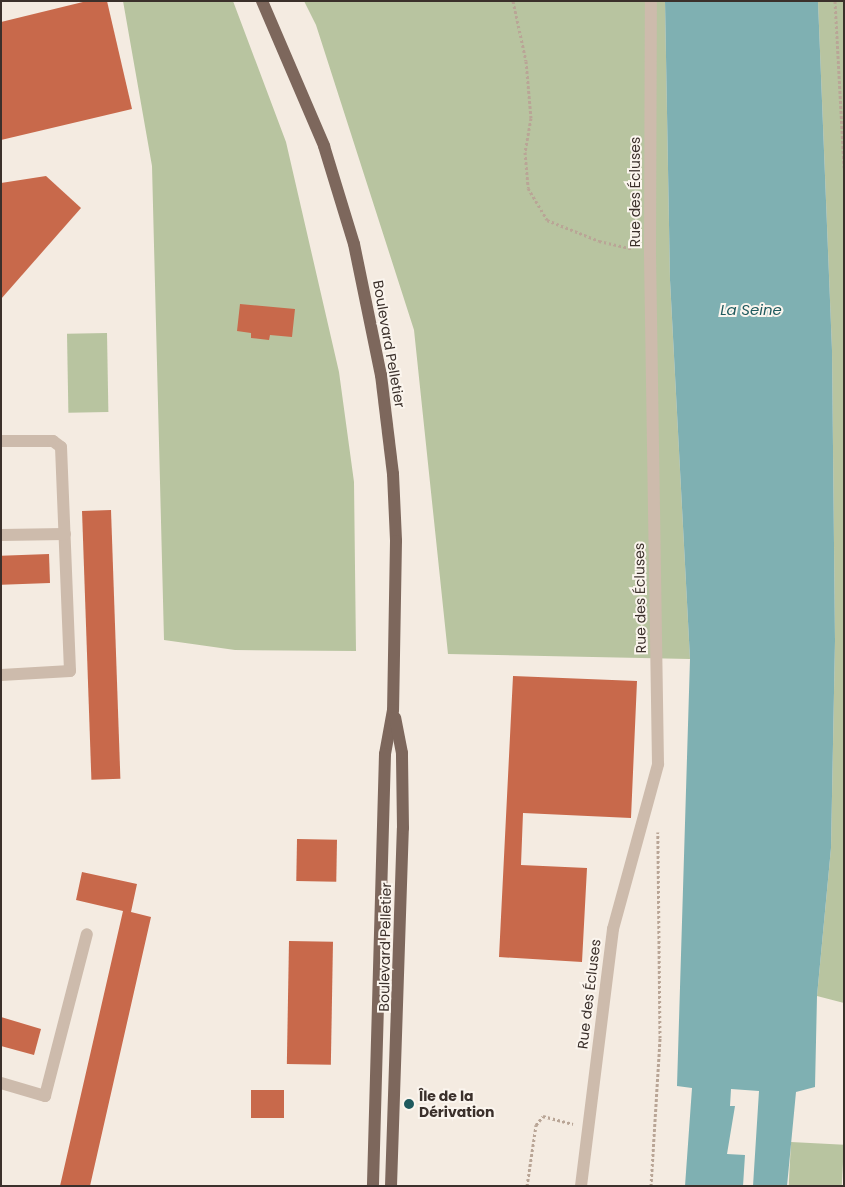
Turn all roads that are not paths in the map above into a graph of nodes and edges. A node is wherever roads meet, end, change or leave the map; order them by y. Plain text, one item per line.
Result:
1 (262, 1) edge
2 (651, 1) edge
3 (1, 442) edge
4 (65, 534) junction
5 (1, 536) edge
6 (1, 675) edge
7 (393, 710) junction
8 (86, 934) dead end
9 (1, 1083) edge
10 (373, 1186) edge
11 (391, 1186) edge
12 (581, 1186) edge

1 - 7 main road, Boulevard Pelletier
2 - 12 street, Rue des Écluses
3 - 4 street
4 - 5 street
4 - 6 street
7 - 10 main road, Boulevard Pelletier
7 - 11 main road, Boulevard Pelletier
8 - 9 street

